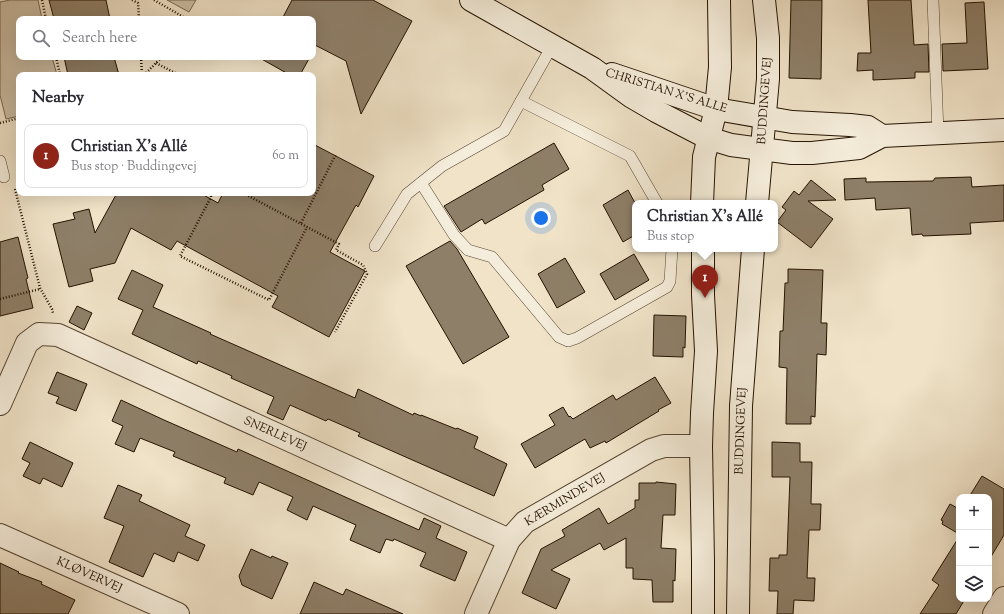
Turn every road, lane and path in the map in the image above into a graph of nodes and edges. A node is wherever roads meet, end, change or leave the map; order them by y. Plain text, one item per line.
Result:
1 (42, 0) edge
2 (132, 0) edge
3 (154, 0) edge
4 (470, 0) edge
5 (719, 0) edge
6 (764, 0) edge
7 (934, 0) edge
8 (45, 16) edge
9 (139, 16) edge
10 (182, 16) edge
11 (552, 46) junction
12 (57, 60) edge
13 (141, 60) edge
14 (159, 60) edge
15 (156, 63) junction
16 (592, 68) junction
17 (59, 72) edge
18 (143, 72) edge
19 (146, 72) edge
20 (173, 72) edge
21 (521, 101) junction
22 (716, 108) junction
23 (766, 117) junction
24 (16, 119) edge
25 (0, 123) edge
26 (1004, 130) edge
27 (938, 132) junction
28 (882, 136) junction
29 (708, 138) junction
30 (761, 149) junction
31 (336, 154) dead end
32 (0, 161) edge
33 (4, 178) joint
34 (421, 183) junction
35 (16, 192) edge
36 (316, 192) edge
37 (17, 196) edge
38 (211, 196) edge
39 (249, 196) edge
40 (314, 196) edge
41 (656, 200) edge
42 (702, 200) edge
43 (757, 200) edge
44 (300, 223) junction
45 (307, 227) junction
46 (375, 246) dead end
47 (672, 252) edge
48 (703, 252) edge
49 (753, 252) edge
50 (40, 288) junction
51 (0, 299) edge
52 (336, 332) dead end
53 (49, 334) junction
54 (0, 404) edge
55 (701, 446) junction
56 (0, 535) edge
57 (509, 540) junction
58 (1004, 598) edge
59 (178, 614) edge
60 (476, 614) edge
61 (703, 614) edge
62 (738, 614) edge
63 (994, 614) edge

1 - 8 path
2 - 9 path
3 - 10 path
4 - 11 street, CHRISTIAN X'S ALLE
5 - 22 street
6 - 23 street, BUDDINGEVEJ
7 - 27 lane
11 - 16 street, CHRISTIAN X'S ALLE
11 - 21 lane
12 - 17 path
13 - 18 path
14 - 15 path
15 - 19 path
15 - 20 path
16 - 22 street, CHRISTIAN X'S ALLE
16 - 29 street, CHRISTIAN X'S ALLE
21 - 34 lane
21 - 41 lane
22 - 23 street, CHRISTIAN X'S ALLE
22 - 29 street
23 - 28 street, CHRISTIAN X'S ALLE
23 - 30 street, BUDDINGEVEJ
24 - 25 path
26 - 27 street, CHRISTIAN X'S ALLE
27 - 28 street, CHRISTIAN X'S ALLE
28 - 30 street, CHRISTIAN X'S ALLE
29 - 30 street, CHRISTIAN X'S ALLE
29 - 42 street
30 - 43 street, BUDDINGEVEJ
31 - 36 path
32 - 33 lane
33 - 35 path
34 - 46 lane
34 - 47 lane
37 - 50 path
38 - 45 path
39 - 44 path
40 - 44 path
44 - 45 path
45 - 52 path
48 - 55 street
49 - 62 street, BUDDINGEVEJ
50 - 51 path
50 - 53 path
53 - 54 street
53 - 57 street, SNERLEVEJ
55 - 57 street, KÆRMINDEVEJ
55 - 61 street
56 - 59 street, KLØVERVEJ
57 - 60 street, KÆRMINDEVEJ
58 - 63 street

